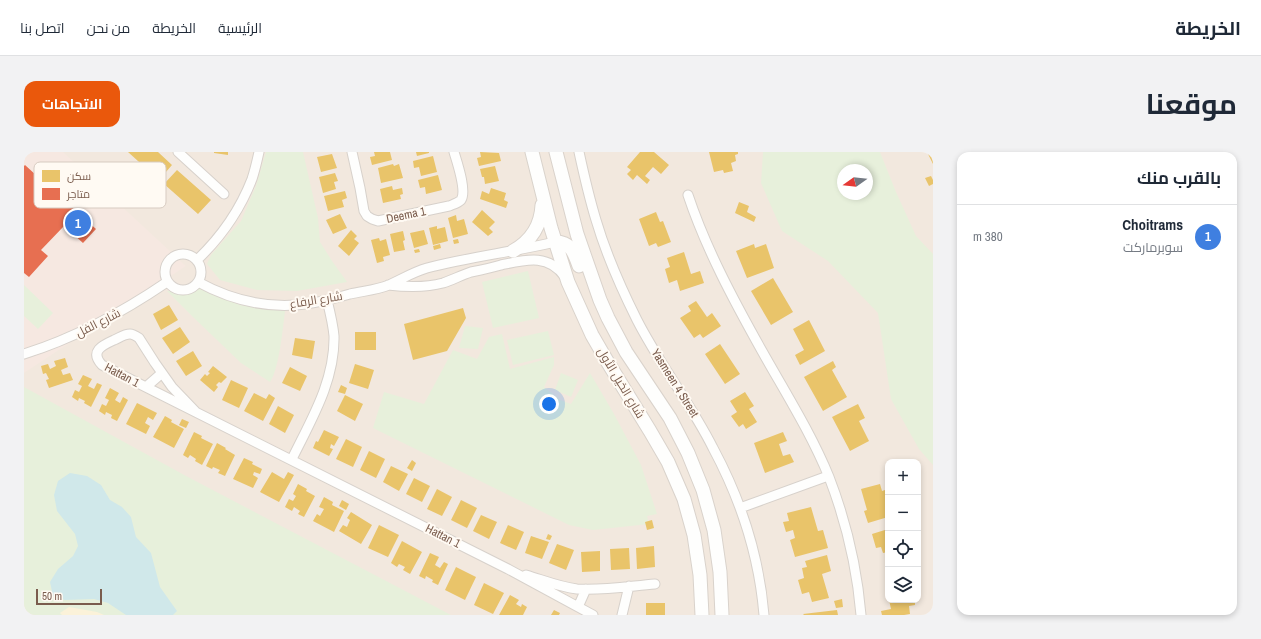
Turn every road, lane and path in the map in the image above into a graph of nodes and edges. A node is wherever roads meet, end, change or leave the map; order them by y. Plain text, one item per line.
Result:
1 (259, 152) edge
2 (352, 152) edge
3 (454, 152) edge
4 (532, 152) edge
5 (556, 152) edge
6 (578, 152) edge
7 (183, 154) edge
8 (224, 194) dead end
9 (543, 195) junction
10 (688, 195) dead end
11 (555, 242) junction
12 (513, 251) junction
13 (197, 260) junction
14 (168, 282) junction
15 (198, 282) junction
16 (568, 282) junction
17 (388, 285) junction
18 (327, 300) junction
19 (600, 300) junction
20 (24, 354) edge
21 (162, 373) junction
22 (146, 387) junction
23 (196, 412) junction
24 (292, 459) junction
25 (828, 476) junction
26 (740, 508) junction
27 (508, 569) junction
28 (655, 584) dead end
29 (629, 586) junction
30 (586, 589) junction
31 (578, 607) junction
32 (593, 615) edge
33 (622, 615) edge
34 (702, 615) edge
35 (722, 615) edge
36 (764, 615) edge
37 (861, 615) edge

1 - 13 street
2 - 3 street, Deema 1
4 - 9 main road, شارع الخيل الأول
5 - 19 main road, شارع الخيل الأول
6 - 26 street, Yasmeen 4 Street
7 - 8 street
9 - 11 main road, شارع الخيل الأول
9 - 12 main road
10 - 25 street
11 - 12 street, شارع الرفاع
11 - 16 main road, شارع الخيل الأول
11 - 19 main road
12 - 17 street, شارع الرفاع
13 - 14 street
13 - 15 street
14 - 15 street
14 - 20 street, شارع الفل
15 - 18 street, شارع الرفاع
16 - 17 street, شارع الرفاع
16 - 34 main road, شارع الخيل الأول
17 - 18 street, شارع الرفاع
18 - 24 street
19 - 35 main road, شارع الخيل الأول
21 - 22 street
21 - 22 street, Hattan 1
21 - 23 street, Hattan 1
22 - 23 street, Hattan 1
23 - 24 street, Hattan 1
24 - 27 street, Hattan 1
25 - 26 street
25 - 37 street
26 - 36 street, Yasmeen 4 Street
27 - 30 street
27 - 31 street, Hattan 1
28 - 29 street
29 - 30 street
29 - 33 street
30 - 31 street
31 - 32 street, Hattan 1

